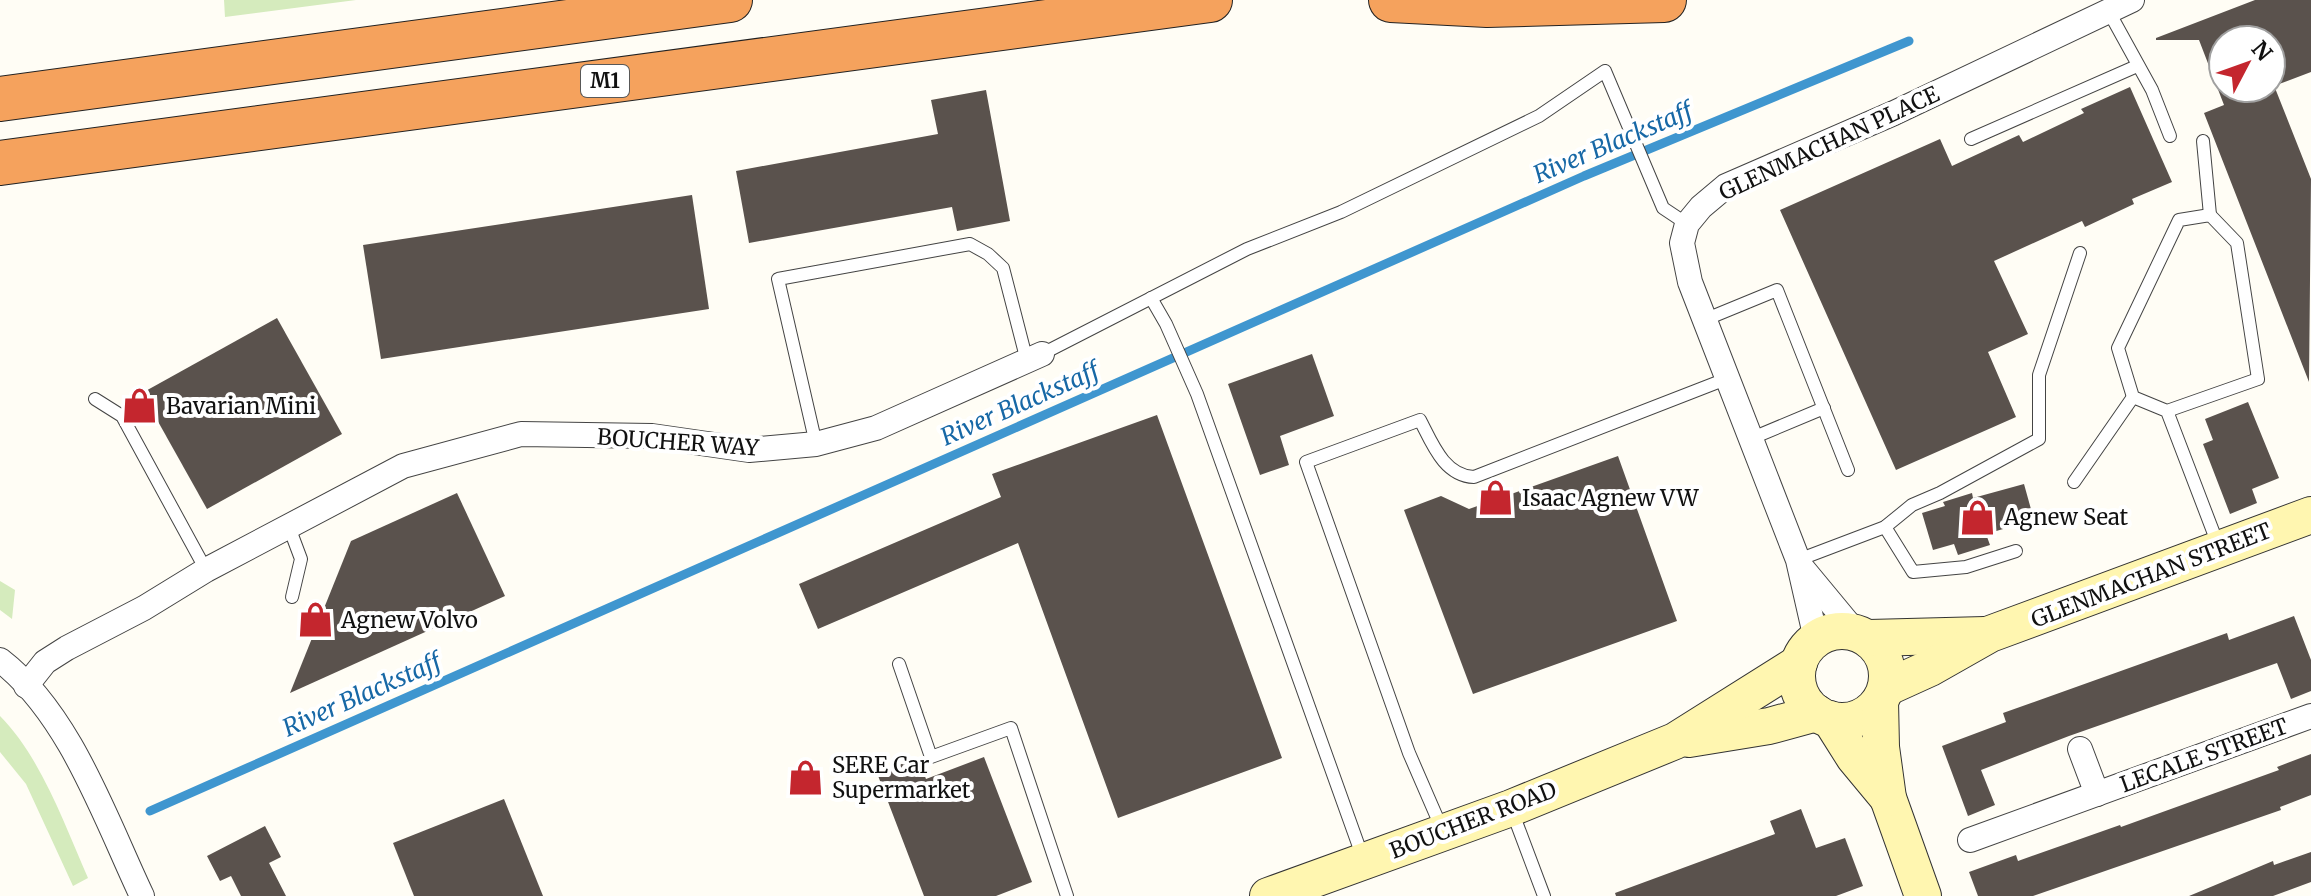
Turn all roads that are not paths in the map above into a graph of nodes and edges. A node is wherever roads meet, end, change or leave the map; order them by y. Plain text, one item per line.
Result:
1 (730, 0) edge
2 (1210, 0) edge
3 (1391, 0) edge
4 (1664, 0) edge
5 (2132, 0) edge
6 (2109, 12) junction
7 (2137, 66) junction
8 (0, 99) edge
9 (2170, 136) dead end
10 (1971, 139) dead end
11 (2203, 141) dead end
12 (0, 163) edge
13 (2210, 215) junction
14 (1687, 224) junction
15 (2080, 253) dead end
16 (1151, 298) junction
17 (1704, 320) junction
18 (1034, 357) junction
19 (1726, 379) junction
20 (2133, 397) junction
21 (95, 399) dead end
22 (1824, 408) junction
23 (2167, 411) junction
24 (1750, 439) junction
25 (816, 444) junction
26 (1848, 470) dead end
27 (2074, 482) dead end
28 (2311, 515) edge
29 (289, 527) junction
30 (1885, 527) junction
31 (2220, 550) junction
32 (2016, 551) dead end
33 (1799, 562) junction
34 (206, 570) junction
35 (292, 597) dead end
36 (1990, 634) junction
37 (1862, 636) junction
38 (1807, 651) junction
39 (0, 660) edge
40 (899, 664) dead end
41 (26, 686) junction
42 (1883, 695) junction
43 (1824, 716) junction
44 (2311, 716) edge
45 (1675, 741) junction
46 (2080, 749) dead end
47 (2097, 794) junction
48 (1888, 798) junction
49 (1511, 808) junction
50 (1443, 832) junction
51 (1970, 840) dead end
52 (1364, 861) junction
53 (142, 896) edge
54 (1067, 896) edge
55 (1268, 896) edge
56 (1544, 896) edge
57 (1923, 896) edge

1 - 8 highway
2 - 12 highway, M1
3 - 4 highway
5 - 6 street, GLENMACHAN PLACE
6 - 7 lane
6 - 14 street, GLENMACHAN PLACE
7 - 9 lane
7 - 10 lane
11 - 13 lane
13 - 20 lane
13 - 23 lane
14 - 16 lane
14 - 17 street
15 - 30 lane
16 - 18 lane
16 - 52 lane
17 - 19 street
17 - 22 lane
18 - 25 street, BOUCHER WAY
18 - 25 lane
19 - 24 street
19 - 50 lane
20 - 23 lane
20 - 27 lane
21 - 34 lane
22 - 24 lane
22 - 26 lane
23 - 31 lane
24 - 33 street
25 - 29 street, BOUCHER WAY
28 - 31 street, GLENMACHAN STREET
29 - 34 street, BOUCHER WAY
29 - 35 lane
30 - 32 lane
30 - 33 lane
31 - 36 street, GLENMACHAN STREET
33 - 37 street
33 - 38 street
34 - 41 street, BOUCHER WAY
36 - 37 street, GLENMACHAN STREET
36 - 42 street, GLENMACHAN STREET
37 - 38 street
37 - 42 street
38 - 43 street
38 - 45 street, BOUCHER ROAD
39 - 41 street
40 - 54 lane
41 - 53 street
42 - 43 street
42 - 48 street
43 - 45 street, BOUCHER ROAD
43 - 48 street
44 - 47 street, LECALE STREET
45 - 49 street, BOUCHER ROAD
46 - 47 street, LECALE STREET
47 - 51 street, LECALE STREET
48 - 57 street
49 - 50 street, BOUCHER ROAD
49 - 56 lane
50 - 52 street, BOUCHER ROAD
52 - 55 street, BOUCHER ROAD

